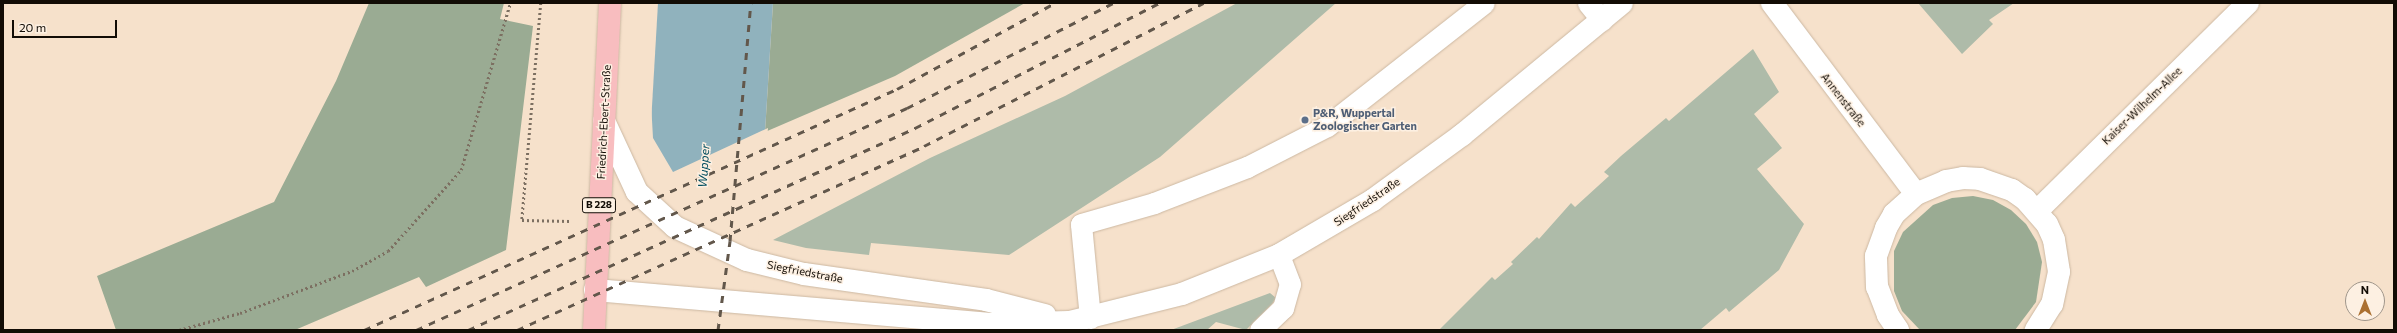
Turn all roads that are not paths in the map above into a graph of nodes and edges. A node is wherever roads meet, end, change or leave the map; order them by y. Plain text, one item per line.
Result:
1 (610, 3) edge
2 (1484, 3) edge
3 (1588, 3) edge
4 (1622, 3) edge
5 (1772, 3) edge
6 (2248, 3) edge
7 (1602, 20) junction
8 (604, 121) junction
9 (1916, 194) junction
10 (2037, 211) junction
11 (1279, 255) junction
12 (594, 290) junction
13 (1077, 323) edge
14 (1896, 329) edge
15 (594, 330) edge
16 (1260, 330) edge
17 (2036, 330) edge

1 - 8 main road, Friedrich-Ebert-Straße / B 228
2 - 13 lane
3 - 7 lane
4 - 7 street, Siegfriedstraße
5 - 9 street, Annenstraße
6 - 10 street, Kaiser-Wilhelm-Allee
7 - 11 street, Siegfriedstraße
8 - 12 main road, Friedrich-Ebert-Straße / B 228
8 - 13 street, Siegfriedstraße
9 - 10 street
9 - 14 street
10 - 17 street
11 - 13 street, Siegfriedstraße
11 - 16 lane
12 - 13 street, Siegfriedstraße
12 - 15 main road, B 228

